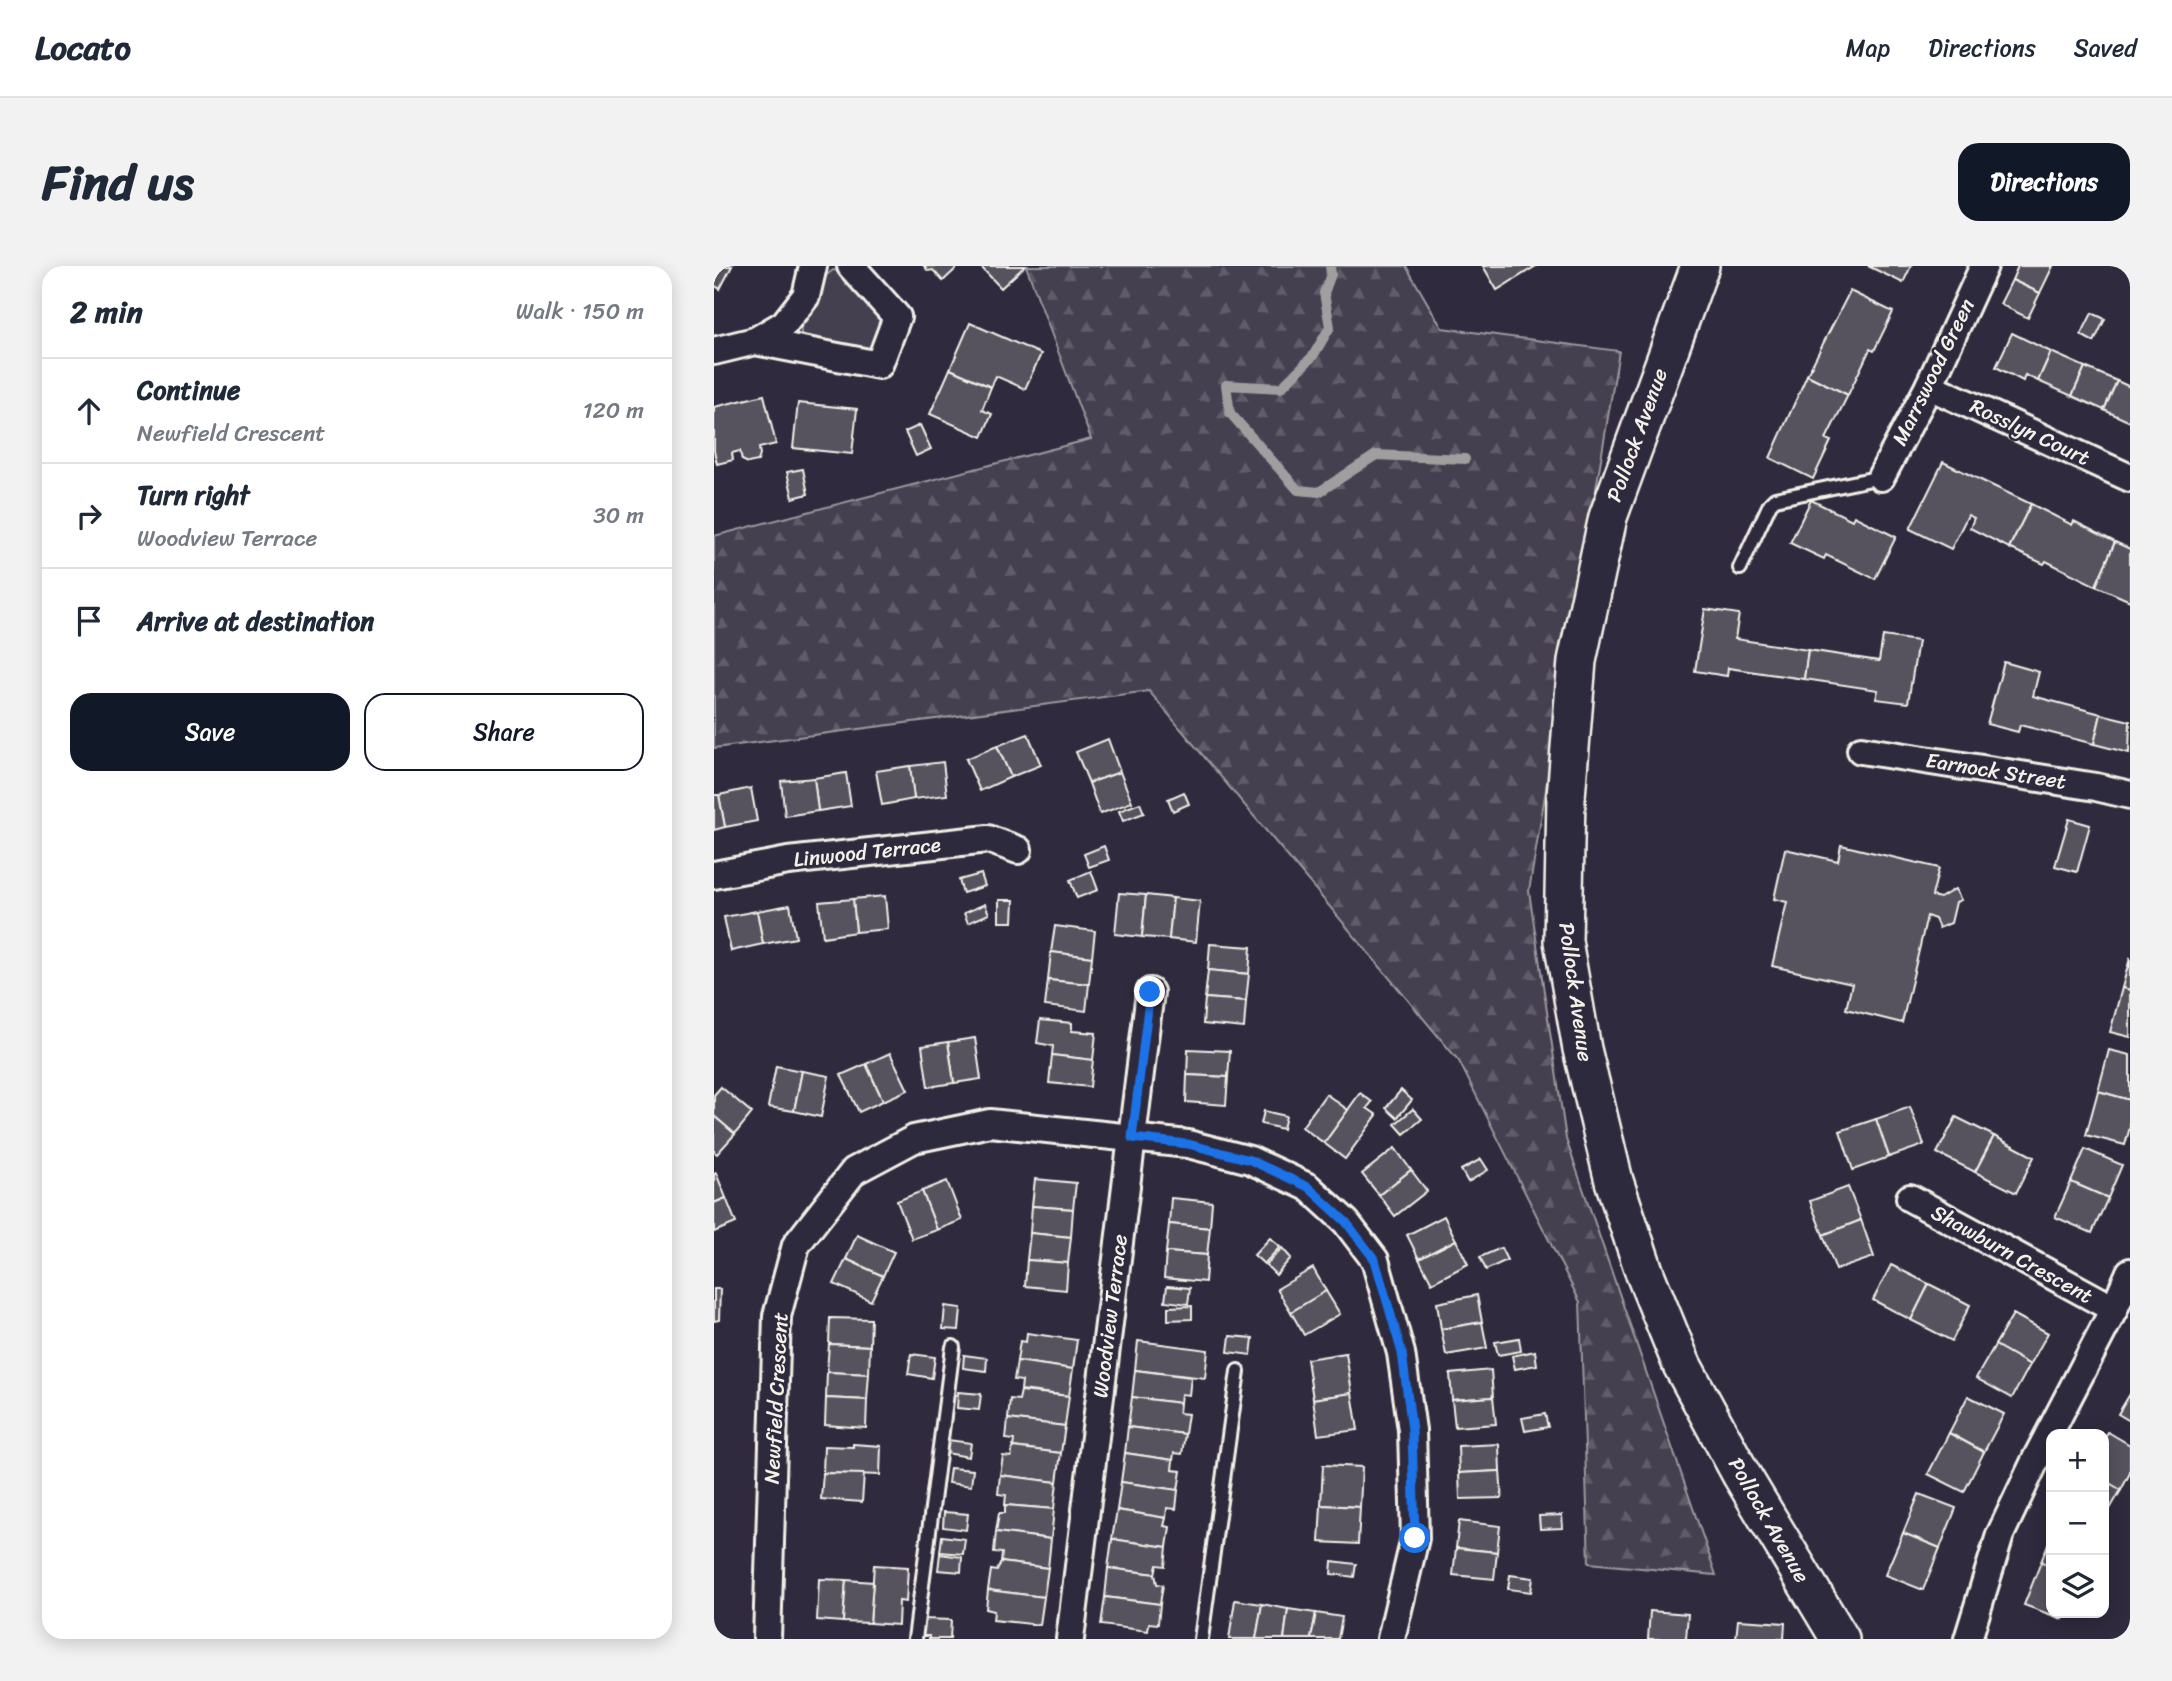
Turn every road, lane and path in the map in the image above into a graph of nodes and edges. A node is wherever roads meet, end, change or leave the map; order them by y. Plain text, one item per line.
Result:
1 (813, 266) edge
2 (851, 266) edge
3 (1700, 266) edge
4 (1984, 266) edge
5 (755, 341) junction
6 (714, 351) edge
7 (1929, 386) junction
8 (1881, 477) joint
9 (2130, 478) edge
10 (1740, 568) dead end
11 (1861, 750) dead end
12 (2130, 795) edge
13 (1018, 850) dead end
14 (714, 875) edge
15 (1150, 992) dead end
16 (1132, 1138) junction
17 (1910, 1198) dead end
18 (2130, 1272) edge
19 (2114, 1309) junction
20 (953, 1348) dead end
21 (1238, 1371) dead end
22 (767, 1639) edge
23 (915, 1639) edge
24 (1070, 1639) edge
25 (1200, 1639) edge
26 (1391, 1639) edge
27 (1840, 1639) edge
28 (1968, 1639) edge

1 - 5 street
2 - 5 street
3 - 27 street, Pollock Avenue
4 - 7 street, Marrswood Green
5 - 6 street
7 - 8 street, Marrswood Green
7 - 9 street, Rosslyn Court
8 - 10 lane
11 - 12 street, Earnock Street
13 - 14 street, Linwood Terrace
15 - 16 street, Woodview Terrace
16 - 22 street, Newfield Crescent
16 - 24 street, Woodview Terrace
16 - 26 street, Newfield Crescent
17 - 19 street, Shawburn Crescent
18 - 19 street
19 - 28 street
20 - 23 lane
21 - 25 lane

